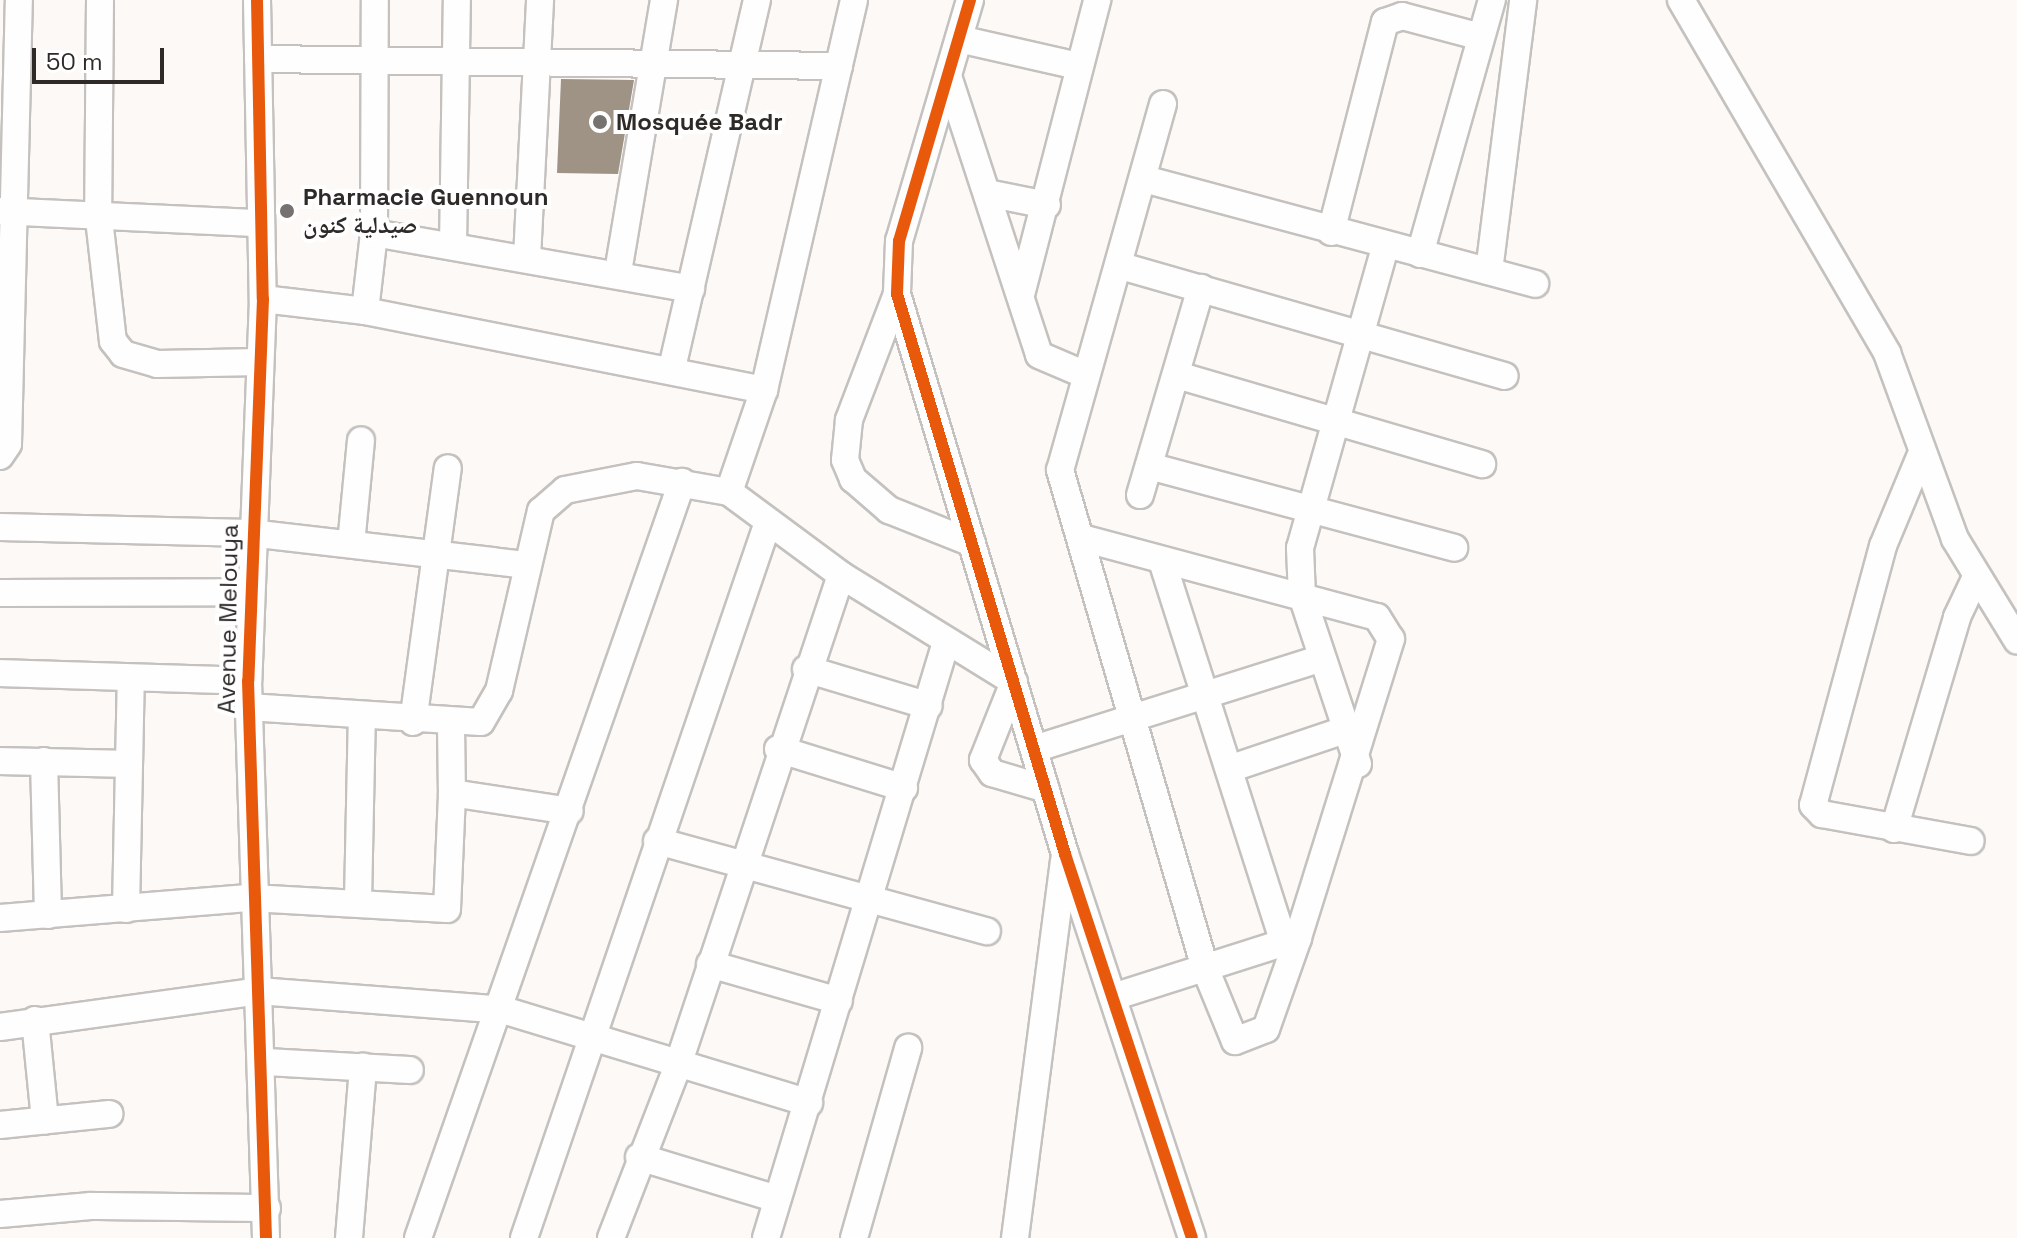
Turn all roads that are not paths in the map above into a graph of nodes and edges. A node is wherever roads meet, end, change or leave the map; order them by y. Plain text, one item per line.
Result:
1 (19, 0) edge
2 (100, 0) edge
3 (257, 0) edge
4 (375, 0) edge
5 (457, 0) edge
6 (540, 0) edge
7 (664, 0) edge
8 (757, 0) edge
9 (854, 0) edge
10 (970, 0) edge
11 (1097, 0) edge
12 (1492, 0) edge
13 (1523, 0) edge
14 (1681, 0) edge
15 (1477, 36) junction
16 (959, 39) junction
17 (375, 55) junction
18 (258, 59) junction
19 (540, 59) junction
20 (458, 60) junction
21 (743, 61) junction
22 (658, 63) junction
23 (839, 66) junction
24 (1078, 66) junction
25 (948, 76) junction
26 (8, 81) edge
27 (1163, 104) dead end
28 (1144, 179) junction
29 (992, 194) junction
30 (1047, 205) junction
31 (98, 210) junction
32 (6, 211) edge
33 (258, 223) junction
34 (1331, 232) junction
35 (374, 233) junction
36 (453, 246) junction
37 (1385, 247) junction
38 (1420, 254) junction
39 (527, 258) junction
40 (1121, 266) junction
41 (1489, 271) junction
42 (618, 272) junction
43 (1535, 284) dead end
44 (1201, 288) junction
45 (691, 289) junction
46 (1022, 291) junction
47 (897, 294) junction
48 (263, 299) junction
49 (365, 311) junction
50 (1361, 329) junction
51 (260, 362) junction
52 (672, 368) junction
53 (1086, 375) junction
54 (1177, 375) junction
55 (1505, 376) dead end
56 (764, 390) junction
57 (1336, 423) junction
58 (361, 440) dead end
59 (0, 456) edge
60 (1920, 457) junction
61 (1482, 464) dead end
62 (1149, 466) junction
63 (448, 468) dead end
64 (682, 482) junction
65 (729, 492) junction
66 (1140, 495) dead end
67 (1310, 510) junction
68 (767, 525) junction
69 (0, 527) edge
70 (250, 533) junction
71 (1082, 538) junction
72 (972, 543) junction
73 (351, 544) junction
74 (1454, 548) dead end
75 (440, 560) junction
76 (1163, 564) junction
77 (527, 565) junction
78 (841, 575) junction
79 (1976, 577) junction
80 (249, 592) junction
81 (0, 593) edge
82 (1302, 596) junction
83 (2017, 640) edge
84 (946, 642) junction
85 (1319, 659) junction
86 (806, 669) junction
87 (0, 673) edge
88 (131, 678) junction
89 (1014, 682) junction
90 (1205, 692) junction
91 (248, 694) junction
92 (929, 706) junction
93 (1129, 713) junction
94 (362, 715) junction
95 (413, 722) junction
96 (451, 725) junction
97 (1345, 730) junction
98 (778, 749) junction
99 (1034, 749) junction
100 (0, 761) edge
101 (44, 761) junction
102 (129, 764) junction
103 (1358, 764) junction
104 (1229, 769) junction
105 (904, 788) junction
106 (1046, 789) junction
107 (452, 793) junction
108 (570, 811) junction
109 (1894, 829) junction
110 (657, 841) junction
111 (1971, 841) dead end
112 (1065, 854) junction
113 (742, 861) junction
114 (251, 898) junction
115 (870, 899) junction
116 (358, 901) junction
117 (126, 909) junction
118 (48, 915) junction
119 (0, 918) edge
120 (987, 931) dead end
121 (1291, 940) junction
122 (710, 964) junction
123 (1205, 968) junction
124 (258, 991) junction
125 (1113, 997) junction
126 (839, 1001) junction
127 (503, 1010) junction
128 (35, 1020) junction
129 (0, 1027) edge
130 (592, 1035) junction
131 (908, 1048) dead end
132 (266, 1062) junction
133 (678, 1065) junction
134 (363, 1067) junction
135 (410, 1070) dead end
136 (809, 1103) junction
137 (109, 1114) dead end
138 (45, 1121) junction
139 (0, 1125) edge
140 (639, 1157) junction
141 (777, 1199) junction
142 (267, 1208) junction
143 (0, 1214) edge
144 (266, 1238) edge
145 (349, 1238) edge
146 (418, 1238) edge
147 (524, 1238) edge
148 (611, 1238) edge
149 (766, 1238) edge
150 (854, 1238) edge
151 (1015, 1238) edge
152 (1192, 1238) edge

1 - 26 street
2 - 31 street
3 - 18 street, Avenue Melouya
4 - 17 street
5 - 20 street
6 - 19 street
7 - 22 street
8 - 21 street
9 - 23 street
10 - 16 street
11 - 24 street
12 - 15 street
13 - 41 street
14 - 60 street
15 - 34 street
15 - 38 street
16 - 24 street
16 - 25 street
17 - 18 street
17 - 20 street
17 - 35 street
18 - 33 street, Avenue Melouya
19 - 20 street
19 - 22 street
19 - 39 street
20 - 36 street
21 - 22 street
21 - 23 street
21 - 45 street
22 - 42 street
23 - 56 street
24 - 30 street
25 - 29 street
25 - 47 street
26 - 32 street
27 - 28 street
28 - 34 street
28 - 40 street
29 - 30 street
29 - 46 street
30 - 46 street
31 - 32 street
31 - 33 street
31 - 51 street
32 - 59 street
33 - 48 street, Avenue Melouya
34 - 37 street
35 - 36 street
35 - 49 street
36 - 39 street
37 - 38 street
37 - 50 street
38 - 41 street
39 - 42 street
40 - 44 street
40 - 53 street
41 - 43 street
42 - 45 street
44 - 50 street
44 - 54 street
45 - 52 street
46 - 53 street
47 - 72 street
47 - 72 street
48 - 49 street
48 - 51 street, Avenue Melouya
49 - 52 street
50 - 55 street
50 - 57 street
51 - 70 street, Avenue Melouya
52 - 56 street
53 - 71 street
54 - 57 street
54 - 62 street
56 - 65 street
57 - 61 street
57 - 67 street
58 - 73 street
60 - 79 street
60 - 109 street
62 - 66 street
62 - 67 street
63 - 75 street
64 - 65 street
64 - 77 street
64 - 108 street
65 - 68 street
67 - 74 street
67 - 82 street
68 - 78 street
68 - 110 street
69 - 70 street
70 - 73 street
70 - 80 street, Avenue Melouya
71 - 76 street
71 - 93 street
72 - 89 street
73 - 75 street
75 - 77 street
75 - 95 street
76 - 82 street
76 - 90 street
77 - 96 street
78 - 84 street
78 - 86 street
79 - 83 street
79 - 109 street
80 - 81 street
80 - 91 street, Avenue Melouya
82 - 85 street
82 - 103 street
84 - 89 street
84 - 92 street
85 - 90 street
85 - 97 street
86 - 92 street
86 - 98 street
87 - 88 street
88 - 91 street
88 - 102 street
89 - 99 street
89 - 106 street
90 - 93 street
90 - 104 street
91 - 94 street
91 - 114 street, Avenue Melouya
92 - 105 street
93 - 99 street
93 - 123 street
94 - 95 street
94 - 116 street
95 - 96 street
96 - 107 street
97 - 103 street
97 - 104 street
98 - 105 street
98 - 113 street
99 - 106 street
100 - 101 street
101 - 102 street
101 - 118 street
102 - 117 street
103 - 121 street
104 - 121 street
105 - 115 street
106 - 112 street
107 - 108 street
107 - 116 street
108 - 127 street
109 - 111 street
110 - 113 street
110 - 130 street
112 - 125 street
112 - 151 street
113 - 115 street
113 - 122 street
114 - 116 street
114 - 117 street
114 - 124 street, Avenue Melouya
115 - 120 street
115 - 126 street
117 - 118 street
118 - 119 street
121 - 123 street
121 - 123 street
122 - 126 street
122 - 133 street
123 - 125 street
124 - 127 street
124 - 128 street
124 - 132 street, Avenue Melouya
125 - 152 street
126 - 136 street
127 - 130 street
127 - 146 street
128 - 129 street
128 - 138 street
130 - 133 street
130 - 147 street
131 - 150 street
132 - 134 street
132 - 142 street, Avenue Melouya
133 - 136 street
133 - 140 street
134 - 135 street
134 - 145 street
136 - 141 street
137 - 138 street
138 - 139 street
140 - 141 street
140 - 148 street
141 - 149 street
142 - 143 street
142 - 144 street, Avenue Melouya

